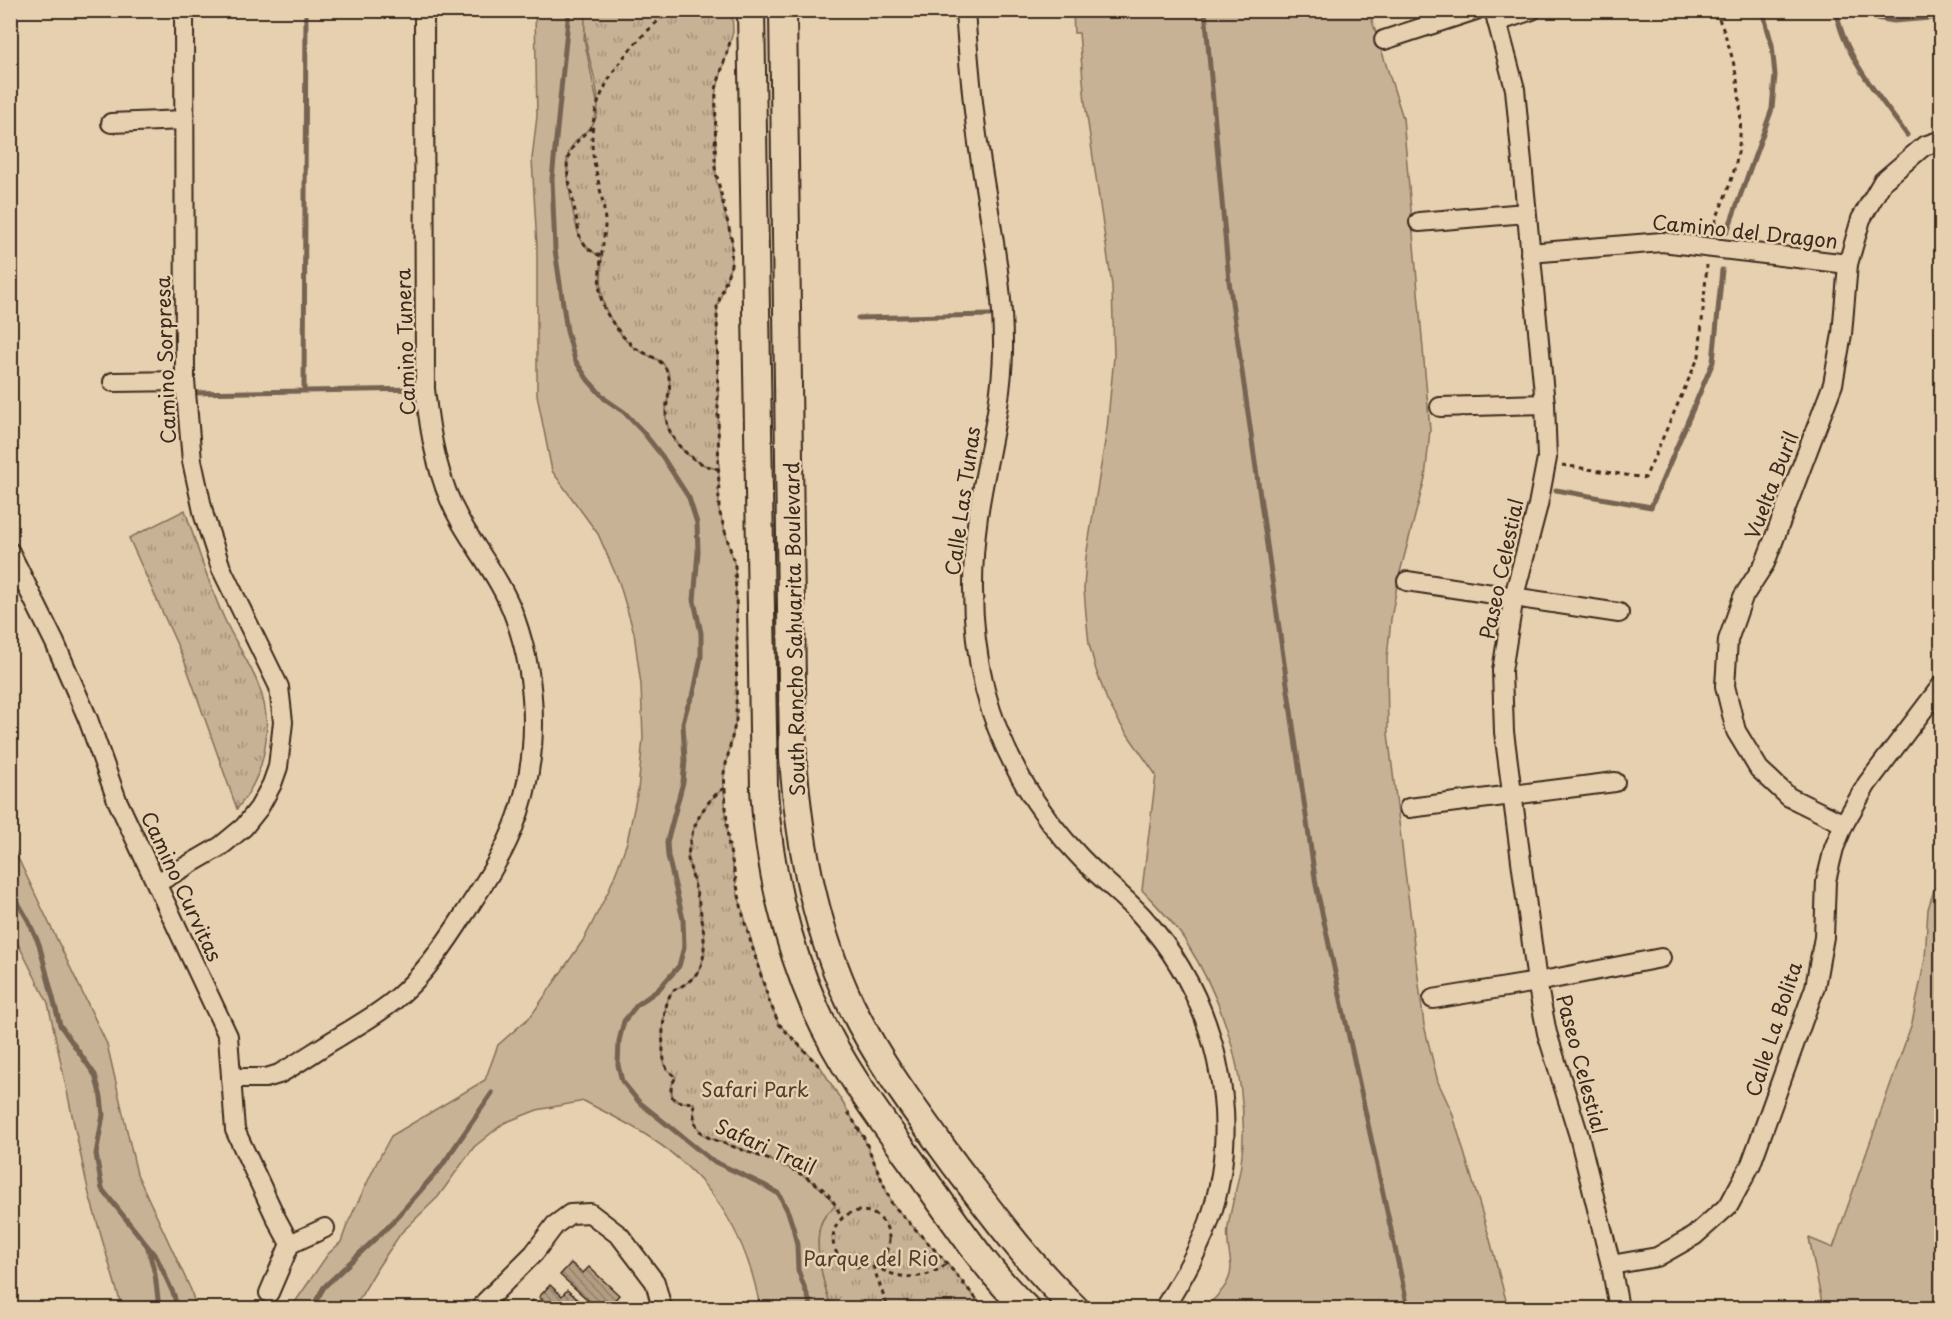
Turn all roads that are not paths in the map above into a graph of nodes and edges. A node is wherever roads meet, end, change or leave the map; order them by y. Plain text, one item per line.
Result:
1 (184, 10) edge
2 (424, 10) edge
3 (751, 10) edge
4 (783, 10) edge
5 (965, 10) edge
6 (1476, 10) edge
7 (1532, 10) edge
8 (1496, 16) edge
9 (1384, 40) dead end
10 (184, 120) junction
11 (111, 123) dead end
12 (1941, 140) edge
13 (1526, 213) junction
14 (1419, 222) dead end
15 (1530, 253) junction
16 (1848, 264) junction
17 (185, 381) junction
18 (113, 382) dead end
19 (1545, 404) junction
20 (1440, 407) dead end
21 (10, 552) edge
22 (1407, 581) dead end
23 (1514, 596) junction
24 (1619, 613) dead end
25 (1941, 685) edge
26 (1616, 782) dead end
27 (1512, 795) junction
28 (1409, 808) dead end
29 (1845, 824) junction
30 (157, 883) junction
31 (1660, 958) dead end
32 (1537, 982) junction
33 (1433, 999) dead end
34 (231, 1078) junction
35 (325, 1228) dead end
36 (290, 1244) junction
37 (1611, 1265) junction
38 (269, 1293) dead end
39 (481, 1308) edge
40 (662, 1308) edge
41 (1026, 1308) edge
42 (1075, 1308) edge
43 (1164, 1308) edge
44 (1619, 1308) edge

1 - 10 street, Camino Sorpresa
2 - 34 street, Camino Tunera
3 - 41 street, South Rancho Sahuarita Boulevard
4 - 42 street, South Rancho Sahuarita Boulevard
5 - 43 street, Calle Las Tunas
6 - 9 street
7 - 8 street
8 - 13 street, Paseo Celestial
10 - 11 street
10 - 17 street, Camino Sorpresa
12 - 16 street, Vuelta Buril
13 - 14 street
13 - 15 street, Paseo Celestial
15 - 16 street, Camino del Dragon
15 - 19 street, Paseo Celestial
16 - 29 street, Vuelta Buril
17 - 18 street
17 - 30 street, Camino Sorpresa
19 - 20 street
19 - 23 street, Paseo Celestial
21 - 30 street, Camino Curvitas
22 - 23 street
23 - 24 street
23 - 27 street, Paseo Celestial
25 - 29 street, Calle La Bolita
26 - 27 street
27 - 28 street
27 - 32 street, Paseo Celestial
29 - 37 street, Calle La Bolita
30 - 34 street, Camino Curvitas
31 - 32 street
32 - 33 street
32 - 37 street, Paseo Celestial
34 - 36 street, Camino Curvitas
35 - 36 street
36 - 38 street
37 - 44 street, Paseo Celestial
39 - 40 street

